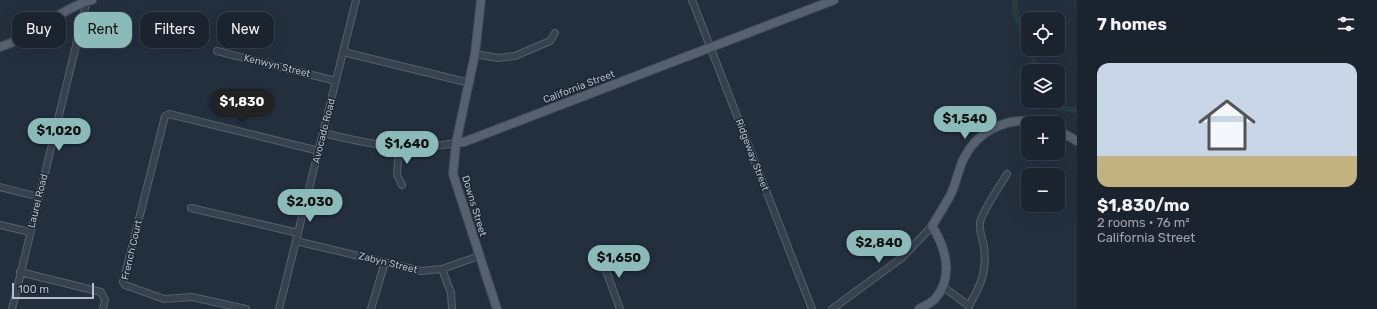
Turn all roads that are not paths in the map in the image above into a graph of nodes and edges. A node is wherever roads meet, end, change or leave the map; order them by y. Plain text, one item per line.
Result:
1 (89, 0) edge
2 (356, 0) edge
3 (481, 0) edge
4 (692, 0) edge
5 (834, 0) edge
6 (555, 33) dead end
7 (0, 47) edge
8 (711, 47) junction
9 (218, 51) dead end
10 (343, 52) junction
11 (475, 54) junction
12 (336, 81) junction
13 (470, 84) junction
14 (1021, 121) edge
15 (323, 132) junction
16 (1065, 134) edge
17 (1077, 141) edge
18 (456, 143) junction
19 (399, 148) junction
20 (319, 151) junction
21 (1007, 174) dead end
22 (402, 184) dead end
23 (0, 187) edge
24 (39, 197) junction
25 (192, 208) dead end
26 (0, 225) edge
27 (932, 226) junction
28 (30, 232) junction
29 (298, 233) junction
30 (296, 241) junction
31 (600, 254) dead end
32 (479, 256) junction
33 (385, 262) junction
34 (442, 269) junction
35 (20, 272) junction
36 (942, 286) junction
37 (12, 309) edge
38 (103, 309) edge
39 (246, 309) edge
40 (279, 309) edge
41 (371, 309) edge
42 (452, 309) edge
43 (497, 309) edge
44 (620, 309) edge
45 (812, 309) edge
46 (832, 309) edge
47 (919, 309) edge

1 - 7 main road
1 - 24 street, Laurel Road
2 - 10 street, Avocado Road
3 - 11 main road, Downs Street
4 - 8 street, Ridgeway Street
5 - 8 main road, California Street
6 - 11 street
8 - 18 main road, California Street
8 - 45 street, Ridgeway Street
9 - 12 street, Kenwyn Street
10 - 12 street, Avocado Road
10 - 13 street
11 - 13 main road, Downs Street
12 - 15 street, Avocado Road
13 - 18 main road, Downs Street
14 - 27 main road
15 - 19 street, California Street
15 - 20 street, Avocado Road
16 - 17 main road
18 - 19 street, California Street
18 - 32 main road, Downs Street
19 - 22 street
20 - 29 street, Avocado Road
20 - 39 street, French Court
21 - 36 street
23 - 24 street
24 - 28 street, Laurel Road
25 - 29 street
26 - 28 street
27 - 36 main road
27 - 46 street
28 - 35 street, Laurel Road
29 - 30 street, Avocado Road
30 - 33 street, Zabyn Street
30 - 40 street, Avocado Road
31 - 44 street
32 - 34 street, Zabyn Street
32 - 43 main road, Downs Street
33 - 34 street, Zabyn Street
33 - 41 street
34 - 42 street
35 - 37 street, Laurel Road
35 - 38 street
36 - 47 main road

